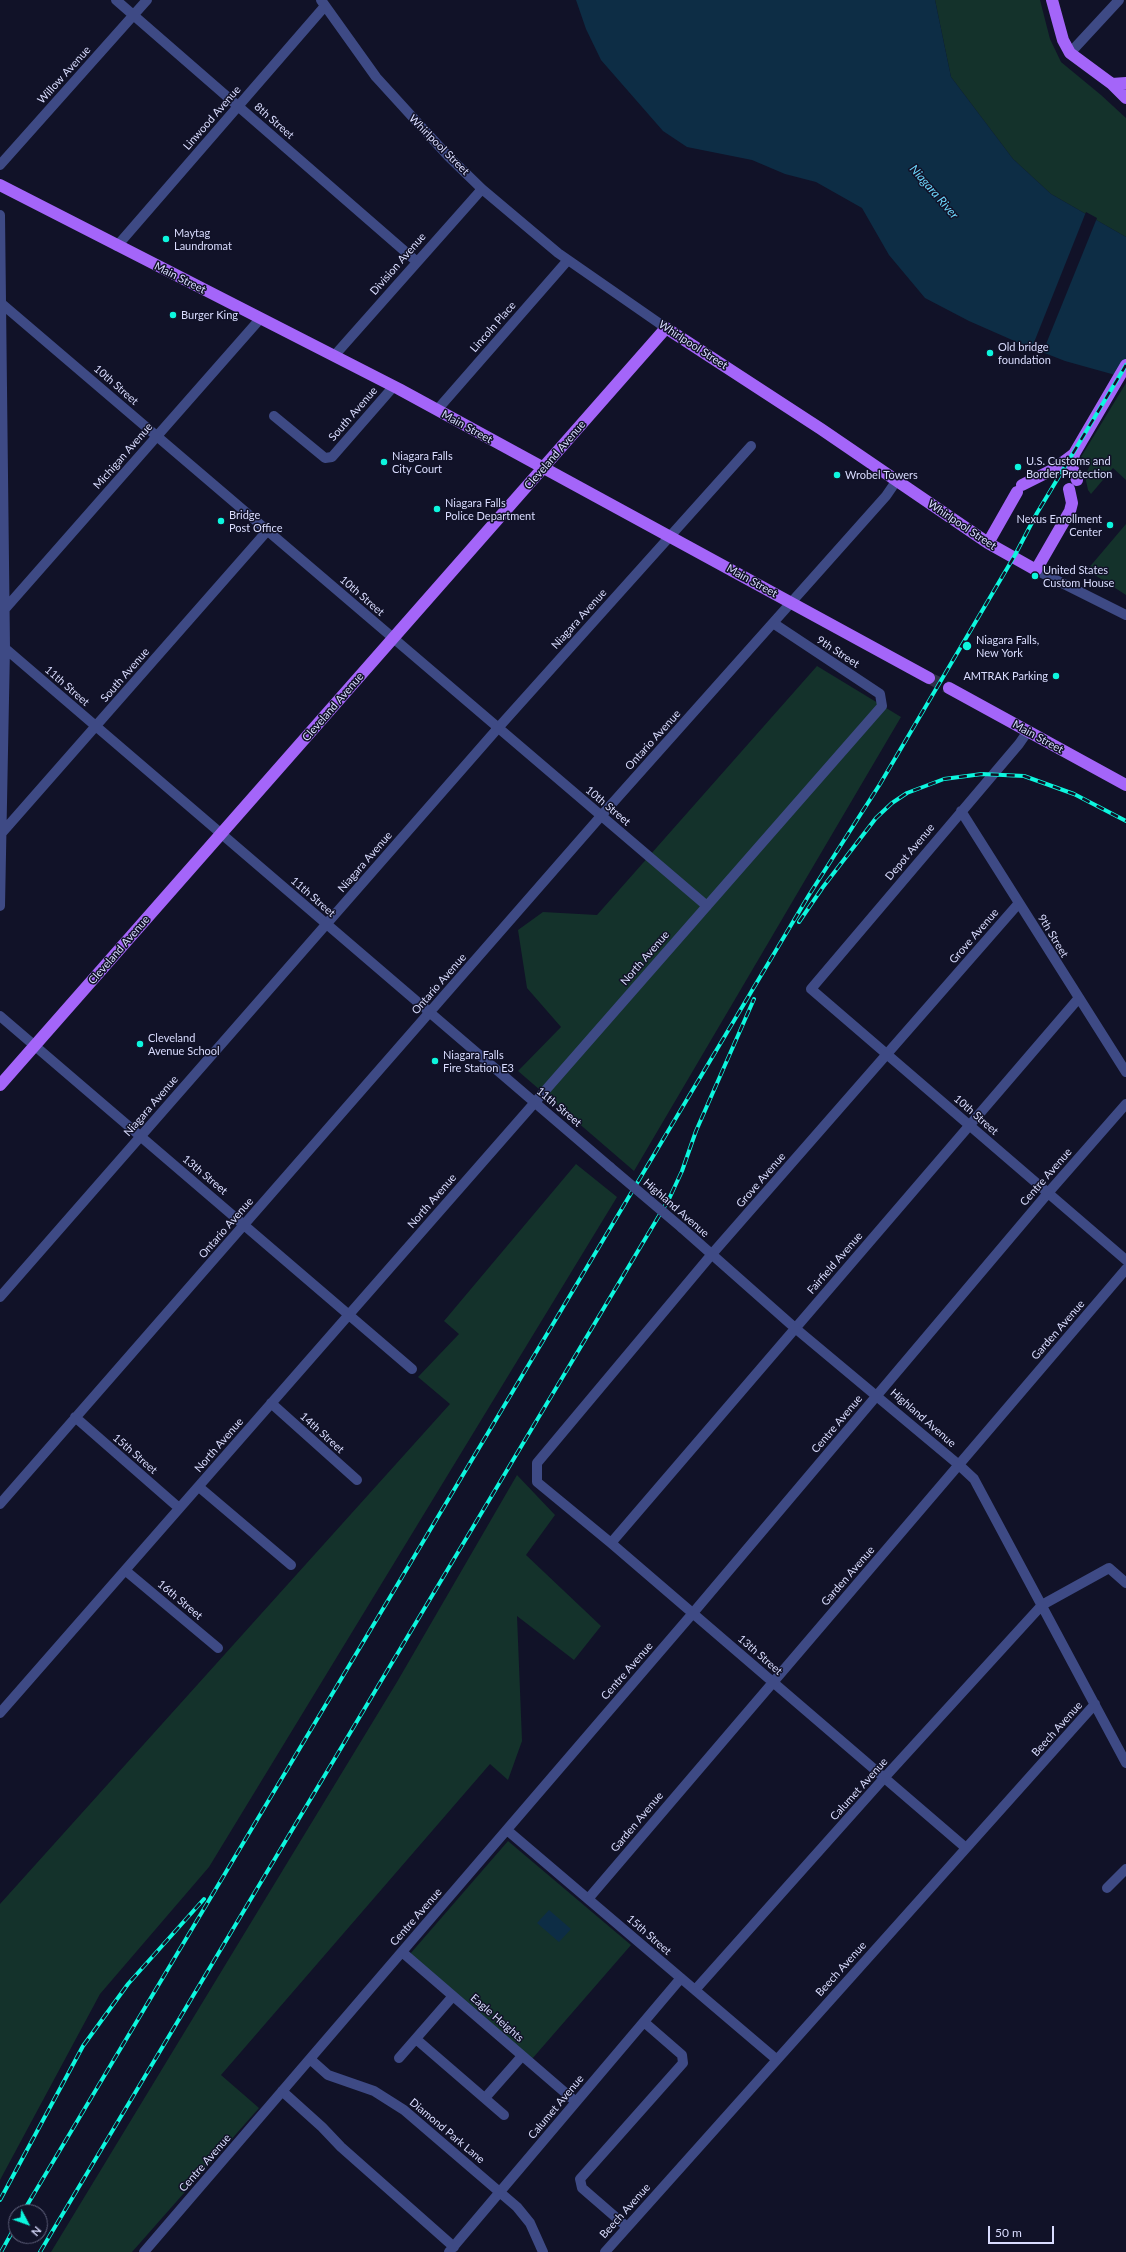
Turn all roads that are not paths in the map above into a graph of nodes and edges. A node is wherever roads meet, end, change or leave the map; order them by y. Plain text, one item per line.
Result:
1 (116, 0) edge
2 (147, 0) edge
3 (1052, 0) edge
4 (1119, 0) edge
5 (323, 3) edge
6 (134, 15) junction
7 (1070, 53) junction
8 (1126, 83) edge
9 (1112, 84) junction
10 (1126, 98) edge
11 (238, 106) junction
12 (0, 165) edge
13 (0, 186) edge
14 (482, 189) junction
15 (0, 215) edge
16 (117, 246) junction
17 (568, 260) junction
18 (416, 261) junction
19 (2, 304) junction
20 (260, 319) junction
21 (666, 328) junction
22 (334, 356) junction
23 (1126, 365) edge
24 (394, 386) junction
25 (436, 410) junction
26 (274, 416) dead end
27 (157, 436) junction
28 (751, 446) dead end
29 (1074, 454) junction
30 (543, 468) junction
31 (897, 480) junction
32 (268, 530) junction
33 (671, 535) junction
34 (988, 543) junction
35 (1036, 570) junction
36 (792, 603) junction
37 (4, 610) junction
38 (1126, 615) edge
39 (773, 623) junction
40 (392, 639) junction
41 (2, 646) edge
42 (929, 678) tunnel mouth
43 (949, 688) tunnel mouth
44 (882, 706) joint
45 (96, 727) junction
46 (498, 728) junction
47 (1028, 731) junction
48 (1126, 785) edge
49 (961, 811) junction
50 (602, 816) junction
51 (1, 834) edge
52 (221, 834) junction
53 (1019, 903) junction
54 (0, 906) edge
55 (707, 906) junction
56 (326, 924) junction
57 (811, 989) joint
58 (1078, 999) junction
59 (430, 1013) junction
60 (0, 1016) edge
61 (36, 1045) junction
62 (887, 1054) junction
63 (1126, 1072) edge
64 (0, 1085) edge
65 (535, 1103) junction
66 (1126, 1104) edge
67 (970, 1125) junction
68 (141, 1136) junction
69 (610, 1167) joint
70 (1048, 1193) junction
71 (245, 1225) junction
72 (712, 1254) junction
73 (1126, 1260) edge
74 (1126, 1270) edge
75 (0, 1297) edge
76 (349, 1314) junction
77 (795, 1328) junction
78 (412, 1369) dead end
79 (877, 1394) junction
80 (271, 1403) junction
81 (75, 1417) junction
82 (959, 1465) junction
83 (357, 1480) dead end
84 (537, 1482) joint
85 (199, 1487) junction
86 (0, 1504) edge
87 (179, 1508) junction
88 (611, 1543) junction
89 (291, 1565) dead end
90 (126, 1571) junction
91 (1126, 1583) edge
92 (1042, 1605) junction
93 (693, 1613) junction
94 (218, 1648) dead end
95 (773, 1682) junction
96 (1095, 1704) junction
97 (0, 1713) edge
98 (1126, 1763) edge
99 (885, 1777) junction
100 (507, 1830) junction
101 (966, 1848) junction
102 (1126, 1869) edge
103 (1107, 1888) dead end
104 (588, 1898) junction
105 (402, 1952) junction
106 (681, 1978) junction
107 (695, 1990) junction
108 (453, 1996) junction
109 (644, 2022) junction
110 (416, 2039) junction
111 (522, 2056) junction
112 (399, 2058) dead end
113 (310, 2059) junction
114 (776, 2059) junction
115 (282, 2091) junction
116 (485, 2098) junction
117 (576, 2102) junction
118 (504, 2115) dead end
119 (500, 2192) junction
120 (627, 2227) junction
121 (451, 2249) edge
122 (144, 2252) edge
123 (543, 2252) edge
124 (605, 2252) edge

1 - 6 street, 8th Street
2 - 6 street, Willow Avenue
3 - 7 main road
4 - 7 street
5 - 11 street, Linwood Avenue
5 - 14 street, Whirlpool Street
6 - 11 street, 8th Street
6 - 12 street, Willow Avenue
7 - 9 main road
8 - 9 main road
9 - 10 main road
11 - 16 street, Linwood Avenue
11 - 18 street, 8th Street
13 - 16 main road, Main Street
14 - 17 street, Whirlpool Street
14 - 18 street, Division Avenue
15 - 19 street
16 - 20 main road, Main Street
17 - 21 street, Whirlpool Street
17 - 25 street, Lincoln Place
18 - 22 street, Division Avenue
19 - 27 street, 10th Street
19 - 37 street
20 - 22 main road, Main Street
20 - 27 street, Michigan Avenue
21 - 30 main road, Cleveland Avenue
21 - 31 main road, Whirlpool Street
22 - 24 main road, Main Street
23 - 29 main road
24 - 25 main road, Main Street
24 - 26 street, South Avenue
25 - 30 main road, Main Street
27 - 32 street, 10th Street
27 - 37 street, Michigan Avenue
28 - 33 street, Niagara Avenue
29 - 34 main road
29 - 35 main road
30 - 33 main road, Main Street
30 - 40 main road, Cleveland Avenue
31 - 34 main road, Whirlpool Street
31 - 36 street, Ontario Avenue
32 - 40 street, 10th Street
32 - 45 street, South Avenue
33 - 36 main road, Main Street
33 - 46 street, Niagara Avenue
34 - 35 main road, Whirlpool Street
35 - 38 street, Whirlpool Street
36 - 39 street, Ontario Avenue
36 - 42 main road, Main Street
37 - 41 street
39 - 44 street, 9th Street
39 - 50 street, Ontario Avenue
40 - 46 street, 10th Street
40 - 52 main road, Cleveland Avenue
41 - 45 street, 11th Street
41 - 51 street
43 - 47 main road, Main Street
44 - 55 street, North Avenue
45 - 51 street, South Avenue
45 - 52 street, 11th Street
46 - 50 street, 10th Street
46 - 56 street, Niagara Avenue
47 - 48 main road, Main Street
47 - 49 street, Depot Avenue
49 - 53 street, 9th Street
49 - 57 street, Depot Avenue
50 - 55 street, 10th Street
50 - 59 street, Ontario Avenue
51 - 54 street
52 - 56 street, 11th Street
52 - 61 main road, Cleveland Avenue
53 - 58 street, 9th Street
53 - 62 street, Grove Avenue
55 - 65 street, North Avenue
56 - 59 street, 11th Street
56 - 68 street, Niagara Avenue
57 - 62 street, 10th Street
58 - 63 street, 9th Street
58 - 67 street, Fairfield Avenue
59 - 65 street, 11th Street
59 - 71 street, Ontario Avenue
60 - 61 street, 13th Street
61 - 64 main road, Cleveland Avenue
61 - 68 street, 13th Street
62 - 67 street, 10th Street
62 - 72 street, Grove Avenue
65 - 69 street, 11th Street
65 - 76 street, North Avenue
66 - 70 street, Centre Avenue
67 - 70 street, 10th Street
67 - 77 street, Fairfield Avenue
68 - 71 street, 13th Street
68 - 75 street, Niagara Avenue
69 - 72 street, Highland Avenue, bridge
70 - 73 street, 10th Street
70 - 79 street, Centre Avenue
71 - 76 street, 13th Street
71 - 81 street, Ontario Avenue
72 - 77 street, Highland Avenue
72 - 84 street, Grove Avenue
74 - 82 street, Garden Avenue
76 - 78 street, 13th Street
76 - 80 street, North Avenue
77 - 79 street, Highland Avenue
77 - 88 street, Fairfield Avenue
79 - 82 street, Highland Avenue
79 - 93 street, Centre Avenue
80 - 83 street, 14th Street
80 - 85 street, North Avenue
81 - 86 street, Ontario Avenue
81 - 87 street, 15th Street
82 - 92 street, Highland Avenue
82 - 95 street, Garden Avenue
84 - 88 street, 13th Street
85 - 87 street, North Avenue
85 - 89 street
87 - 90 street, North Avenue
88 - 93 street, 13th Street
90 - 94 street, 16th Street
90 - 97 street, North Avenue
91 - 92 street, Calumet Avenue
92 - 96 street, Highland Avenue
92 - 99 street, Calumet Avenue
93 - 95 street, 13th Street
93 - 100 street, Centre Avenue
95 - 99 street, 13th Street
95 - 104 street, Garden Avenue
96 - 98 street, Highland Avenue
96 - 101 street, Beech Avenue
99 - 101 street, 13th Street
99 - 107 street, Calumet Avenue
100 - 104 street, 15th Street
100 - 105 street, Centre Avenue
101 - 114 street, Beech Avenue
102 - 103 street
104 - 106 street, 15th Street
105 - 108 street, Eagle Heights
105 - 113 street, Centre Avenue
106 - 107 street, 15th Street
106 - 109 street, Calumet Avenue
107 - 114 street, 15th Street
108 - 110 street
108 - 111 street, Eagle Heights
109 - 117 street, Calumet Avenue
109 - 120 street
110 - 112 street
110 - 116 street
111 - 116 street
111 - 117 street, Eagle Heights
113 - 115 street, Centre Avenue
113 - 119 street, Diamond Park Lane
114 - 120 street, Beech Avenue
115 - 121 street
115 - 122 street, Centre Avenue
116 - 118 street
117 - 119 street, Calumet Avenue
119 - 121 street, Calumet Avenue
119 - 123 street, Diamond Park Lane
120 - 124 street, Beech Avenue

